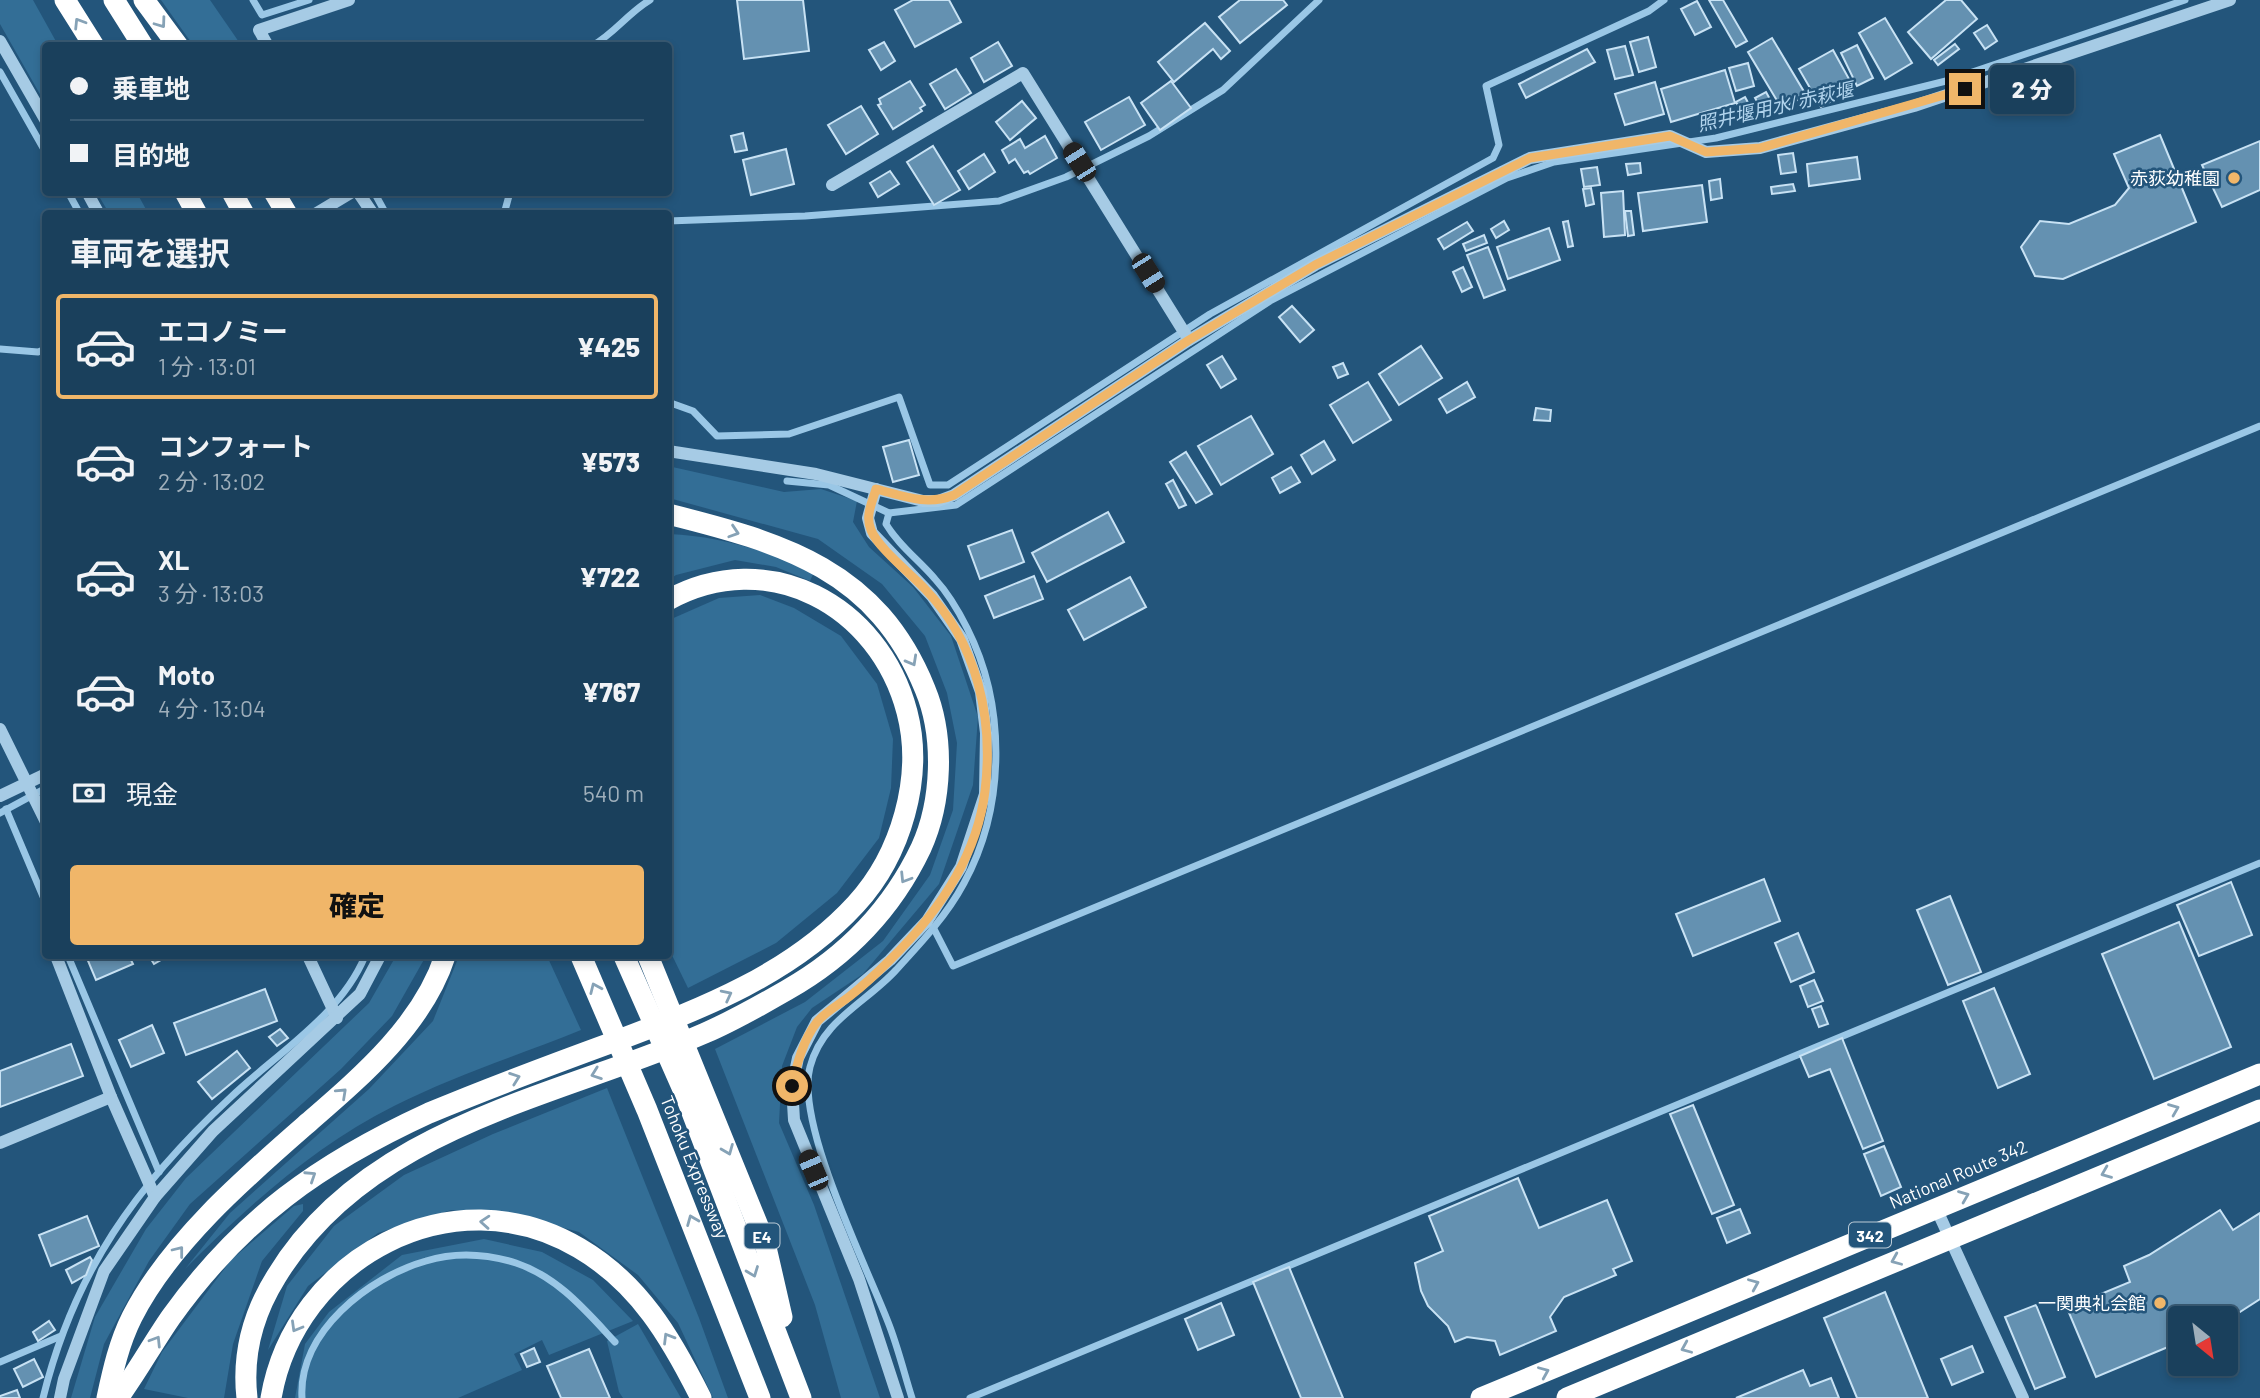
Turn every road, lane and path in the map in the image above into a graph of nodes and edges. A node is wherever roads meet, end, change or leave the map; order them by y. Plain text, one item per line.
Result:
1 (65, 0) edge
2 (114, 0) edge
3 (144, 0) edge
4 (349, 0) edge
5 (2230, 0) edge
6 (0, 41) edge
7 (91, 42) edge
8 (140, 42) edge
9 (175, 42) edge
10 (266, 42) edge
11 (42, 114) edge
12 (832, 186) dead end
13 (345, 196) edge
14 (322, 210) edge
15 (1189, 340) junction
16 (672, 452) edge
17 (876, 489) junction
18 (672, 515) edge
19 (672, 598) edge
20 (0, 729) edge
21 (42, 775) edge
22 (27, 781) junction
23 (0, 796) edge
24 (42, 813) edge
25 (57, 959) edge
26 (309, 959) edge
27 (378, 959) edge
28 (444, 959) edge
29 (581, 959) edge
30 (626, 959) edge
31 (649, 959) edge
32 (656, 1002) junction
33 (337, 1018) junction
34 (2260, 1074) edge
35 (111, 1097) junction
36 (2260, 1110) edge
37 (0, 1143) edge
38 (155, 1197) junction
39 (1936, 1208) junction
40 (1951, 1238) junction
41 (800, 1395) edge
42 (60, 1398) edge
43 (107, 1398) edge
44 (118, 1398) edge
45 (247, 1398) edge
46 (271, 1398) edge
47 (701, 1398) edge
48 (760, 1398) edge
49 (898, 1398) edge
50 (1481, 1398) edge
51 (1567, 1398) edge
52 (2023, 1398) edge

7 -> 1 highway
2 - 8 highway
3 -> 9 highway
4 - 10 street
5 - 15 street
6 - 11 street
12 - 15 street
13 - 14 street
15 - 17 street
16 - 17 street
17 - 49 street
18 -> 45 highway
44 -> 19 highway
20 - 22 street
21 - 22 street
22 - 23 street
22 - 24 street
25 - 35 street
26 - 33 street
27 - 33 street
43 -> 28 highway
48 -> 29 highway, Tohoku Expressway
30 - 32 highway, E4
31 - 32 highway
32 -> 41 highway, Tohoku Expressway / E4
33 - 38 street
39 -> 34 highway, National Route 342 / 342
35 - 37 street
35 - 38 street
36 -> 40 highway, 342
38 - 42 street
39 - 40 street
50 -> 39 highway, National Route 342 / 342
40 -> 51 highway, 342
40 - 52 street
47 -> 46 highway

